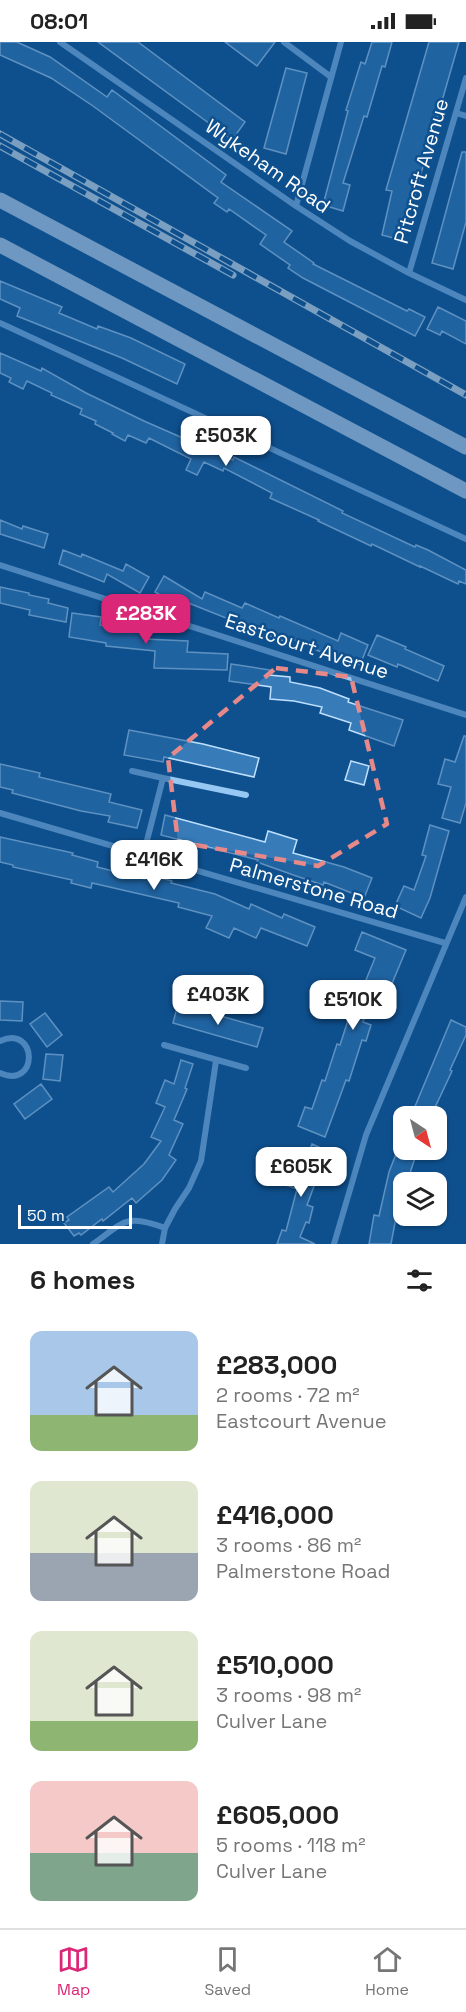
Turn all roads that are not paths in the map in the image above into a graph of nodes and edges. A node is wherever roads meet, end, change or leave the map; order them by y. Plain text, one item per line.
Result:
1 (62, 42) edge
2 (284, 42) edge
3 (341, 42) edge
4 (332, 77) junction
5 (466, 78) edge
6 (456, 113) junction
7 (466, 116) edge
8 (0, 200) edge
9 (296, 206) junction
10 (0, 245) edge
11 (409, 273) junction
12 (466, 300) edge
13 (0, 323) edge
14 (466, 447) edge
15 (466, 491) edge
16 (466, 539) edge
17 (0, 565) edge
18 (466, 715) edge
19 (132, 771) dead end
20 (163, 777) junction
21 (246, 795) dead end
22 (0, 813) edge
23 (143, 856) junction
24 (466, 897) edge
25 (464, 906) edge
26 (446, 943) junction
27 (0, 1041) edge
28 (164, 1045) dead end
29 (216, 1061) junction
30 (246, 1068) dead end
31 (0, 1073) edge
32 (165, 1228) junction
33 (93, 1244) edge
34 (162, 1244) edge
35 (334, 1244) edge

1 - 9 street, Wykeham Road
2 - 4 street
3 - 4 street
4 - 9 street
5 - 6 street, Pitcroft Avenue
6 - 7 street
6 - 11 street, Pitcroft Avenue
8 - 14 main road
9 - 11 street, Wykeham Road
10 - 15 main road
11 - 12 street, Wykeham Road
13 - 16 street
17 - 18 street, Eastcourt Avenue
19 - 20 street
20 - 21 street
20 - 23 street
22 - 23 street, Palmerstone Road
23 - 26 street, Palmerstone Road
24 - 25 street
25 - 26 street
26 - 35 street
27 - 31 street
28 - 29 street
29 - 30 street
29 - 32 street
32 - 33 street
32 - 34 street

